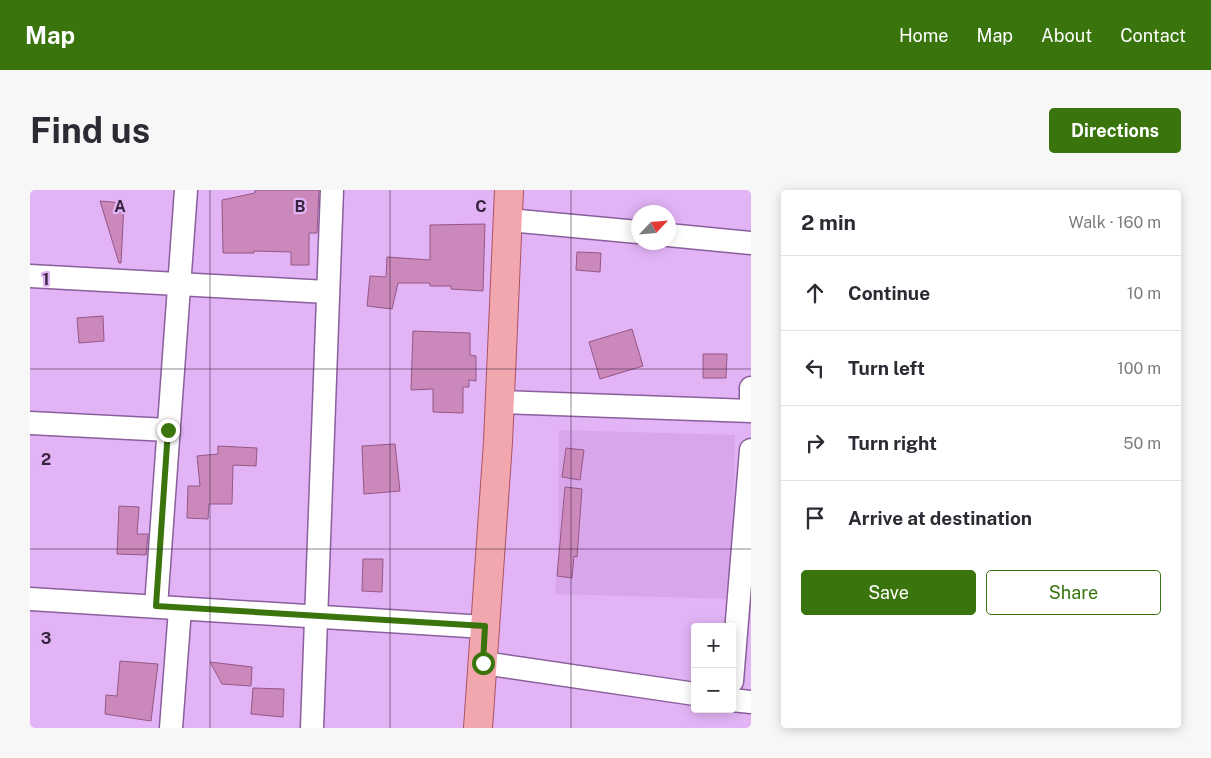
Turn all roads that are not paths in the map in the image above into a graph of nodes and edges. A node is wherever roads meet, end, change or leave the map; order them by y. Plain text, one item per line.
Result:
1 (186, 190) edge
2 (332, 190) edge
3 (509, 190) edge
4 (508, 220) junction
5 (631, 231) edge
6 (676, 236) edge
7 (751, 243) edge
8 (30, 276) edge
9 (178, 284) junction
10 (327, 292) junction
11 (751, 388) edge
12 (500, 402) junction
13 (751, 403) edge
14 (751, 411) edge
15 (30, 423) edge
16 (168, 430) junction
17 (751, 450) edge
18 (30, 599) edge
19 (156, 606) junction
20 (180, 609) junction
21 (316, 617) junction
22 (485, 626) junction
23 (483, 663) junction
24 (733, 668) edge
25 (691, 693) edge
26 (736, 700) edge
27 (751, 702) edge
28 (171, 728) edge
29 (312, 728) edge
30 (478, 728) edge

1 - 9 street
2 - 10 street
3 - 4 main road
4 - 5 street
4 - 12 main road
6 - 7 street
8 - 9 street
9 - 10 street
9 - 16 street
10 - 21 street
11 - 13 street
12 - 14 street
12 - 22 main road
15 - 16 street
16 - 19 street
17 - 24 street
18 - 19 street
19 - 20 street
20 - 21 street
20 - 28 street
21 - 22 street
21 - 29 street
22 - 23 main road
23 - 25 street
23 - 30 main road
26 - 27 street

